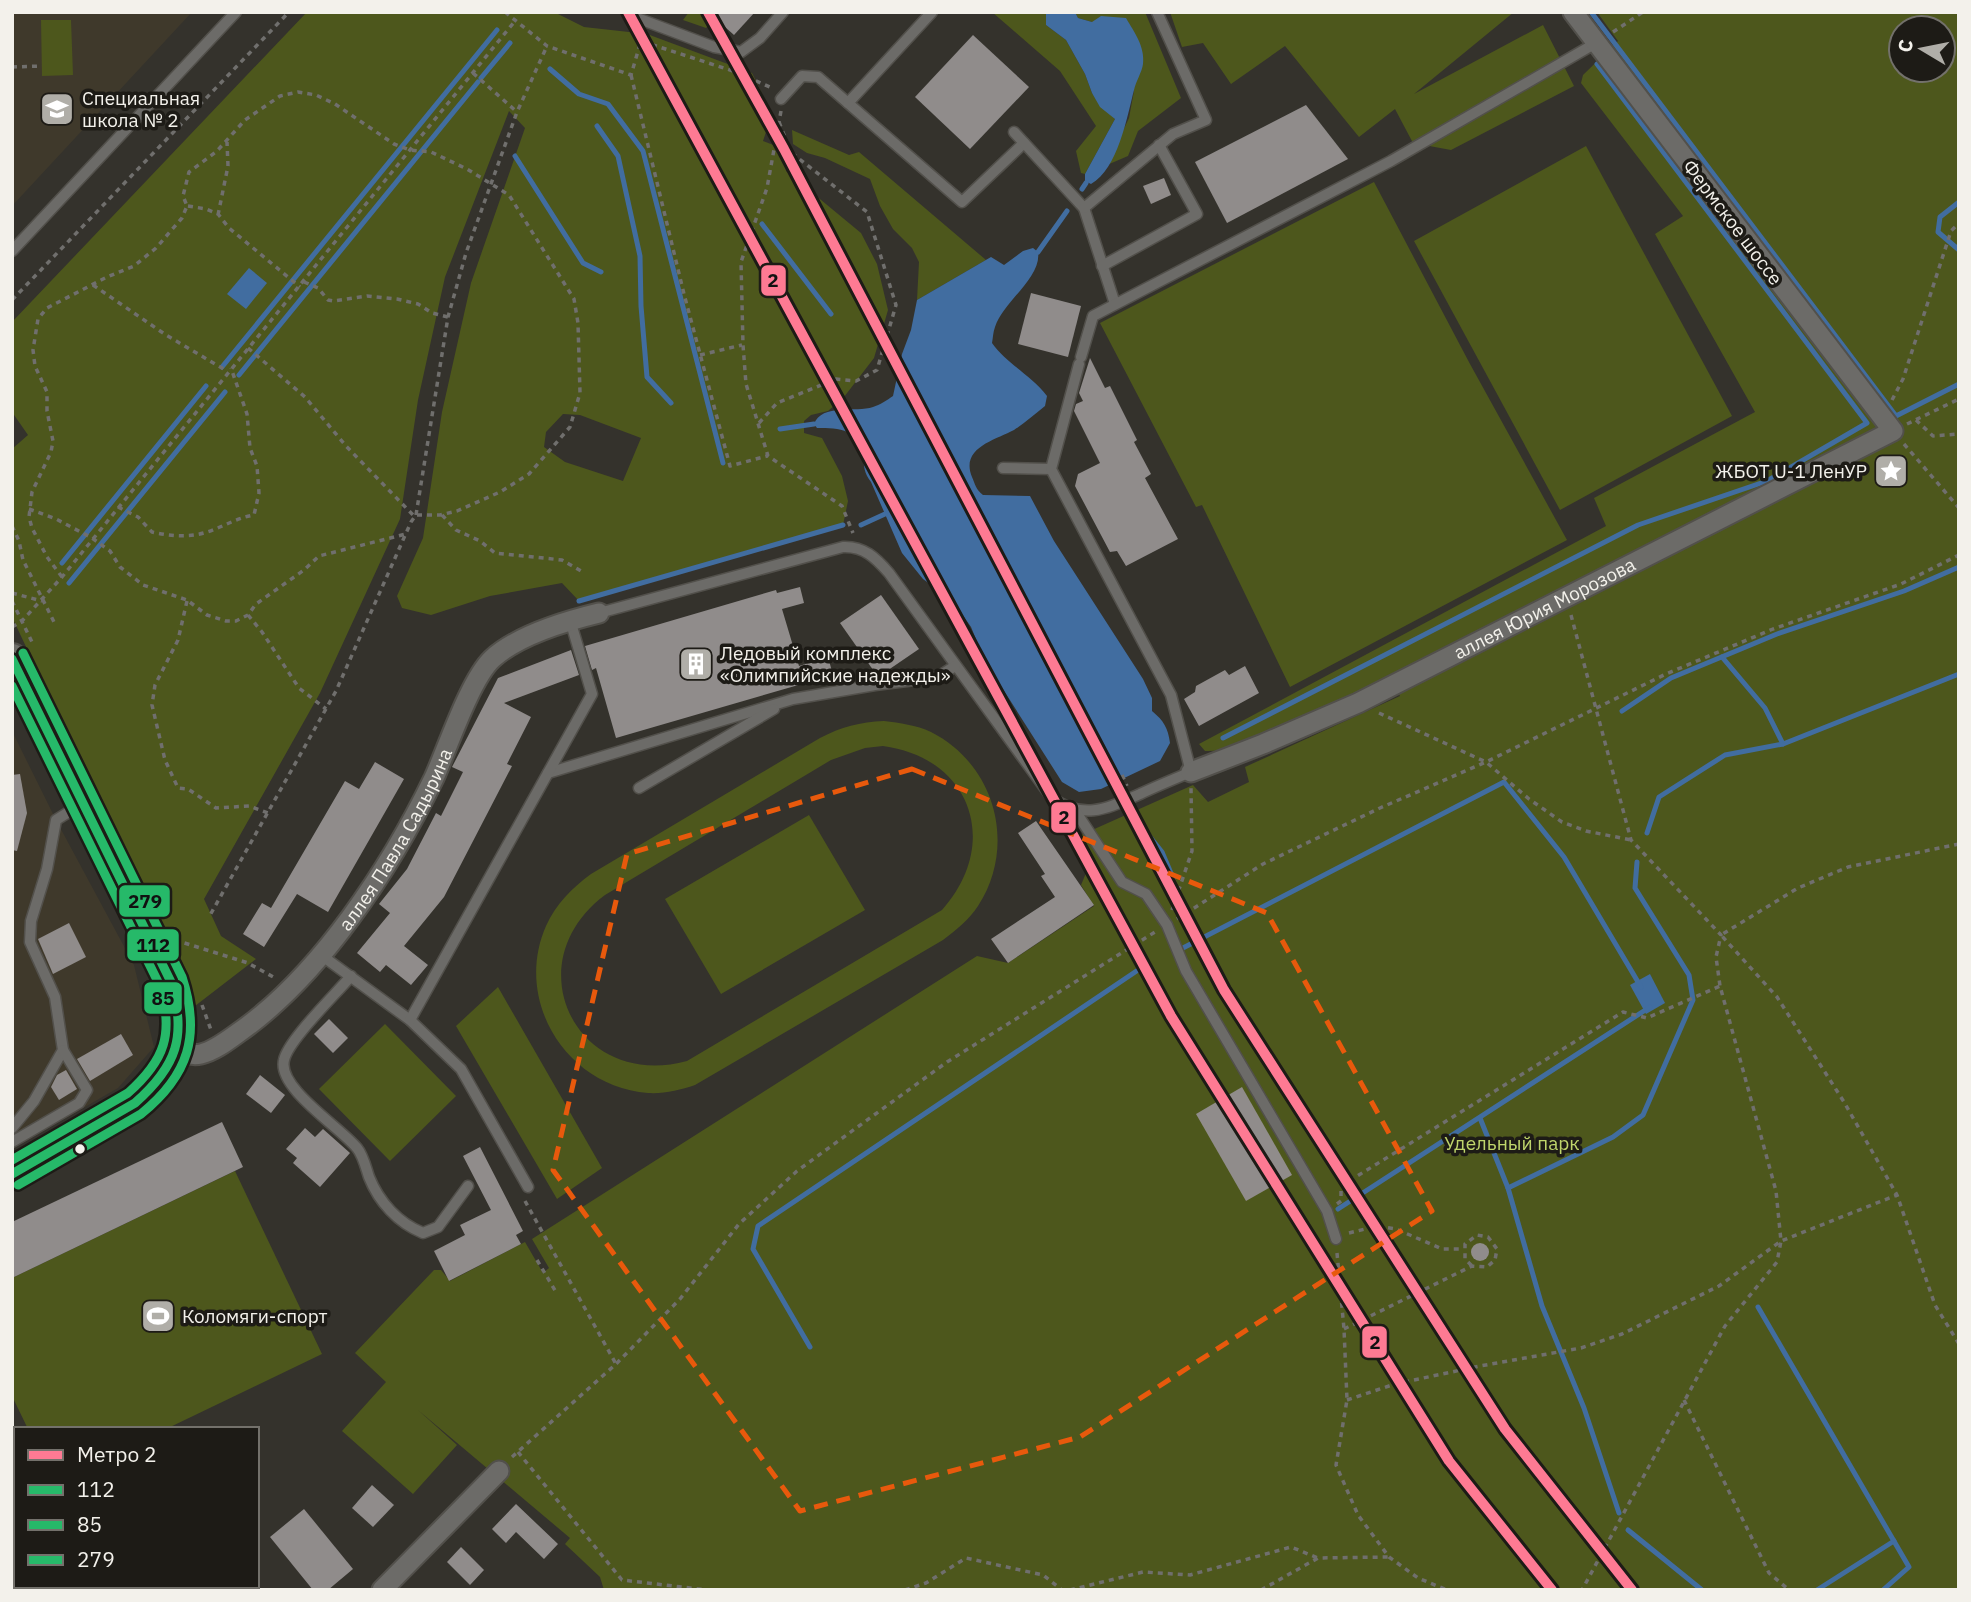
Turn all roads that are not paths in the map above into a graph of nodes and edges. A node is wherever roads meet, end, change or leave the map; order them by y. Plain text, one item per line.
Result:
1 (236, 12) edge
2 (629, 12) edge
3 (783, 12) edge
4 (932, 12) edge
5 (1157, 12) edge
6 (1573, 12) edge
7 (1596, 43) junction
8 (781, 99) road end
9 (848, 103) junction
10 (1014, 132) dead end
11 (1024, 143) junction
12 (1159, 145) junction
13 (1084, 208) junction
14 (12, 251) edge
15 (1102, 266) junction
16 (1115, 304) junction
17 (1889, 426) joint
18 (1003, 468) dead end
19 (1051, 469) junction
20 (599, 612) joint
21 (570, 620) junction
22 (12, 658) edge
23 (955, 666) junction
24 (789, 701) junction
25 (1191, 772) junction
26 (548, 773) junction
27 (639, 788) dead end
28 (83, 803) junction
29 (1074, 809) junction
30 (321, 955) junction
31 (351, 976) junction
32 (410, 1020) junction
33 (63, 1050) junction
34 (175, 1050) junction
35 (12, 1128) edge
36 (12, 1142) edge
37 (12, 1174) edge
38 (468, 1186) dead end
39 (528, 1187) road end
40 (1336, 1239) road end
41 (499, 1471) road end
42 (382, 1590) edge

1 - 14 lane
2 - 3 lane
4 - 9 lane
5 - 12 lane
6 - 7 street, Фермское шоссе
7 - 16 lane
7 - 17 street, Фермское шоссе
8 - 9 lane
9 - 11 lane
10 - 11 lane
11 - 13 lane
12 - 13 lane
12 - 15 lane
13 - 15 lane
15 - 16 lane
16 - 19 lane
17 - 25 street, аллея Юрия Морозова
18 - 19 lane
19 - 25 lane
20 - 21 street, аллея Павла Садырина
20 - 23 lane
21 - 26 lane
21 - 30 street, аллея Павла Садырина
22 - 28 street
23 - 24 lane
23 - 29 lane
24 - 26 lane
24 - 27 lane
25 - 29 lane
26 - 32 lane
28 - 33 lane
28 - 34 street
29 - 40 lane
30 - 31 lane
30 - 34 street, аллея Павла Садырина
31 - 32 lane
31 - 38 lane
32 - 39 lane
33 - 35 lane
33 - 36 lane
34 - 37 street
41 - 42 street

